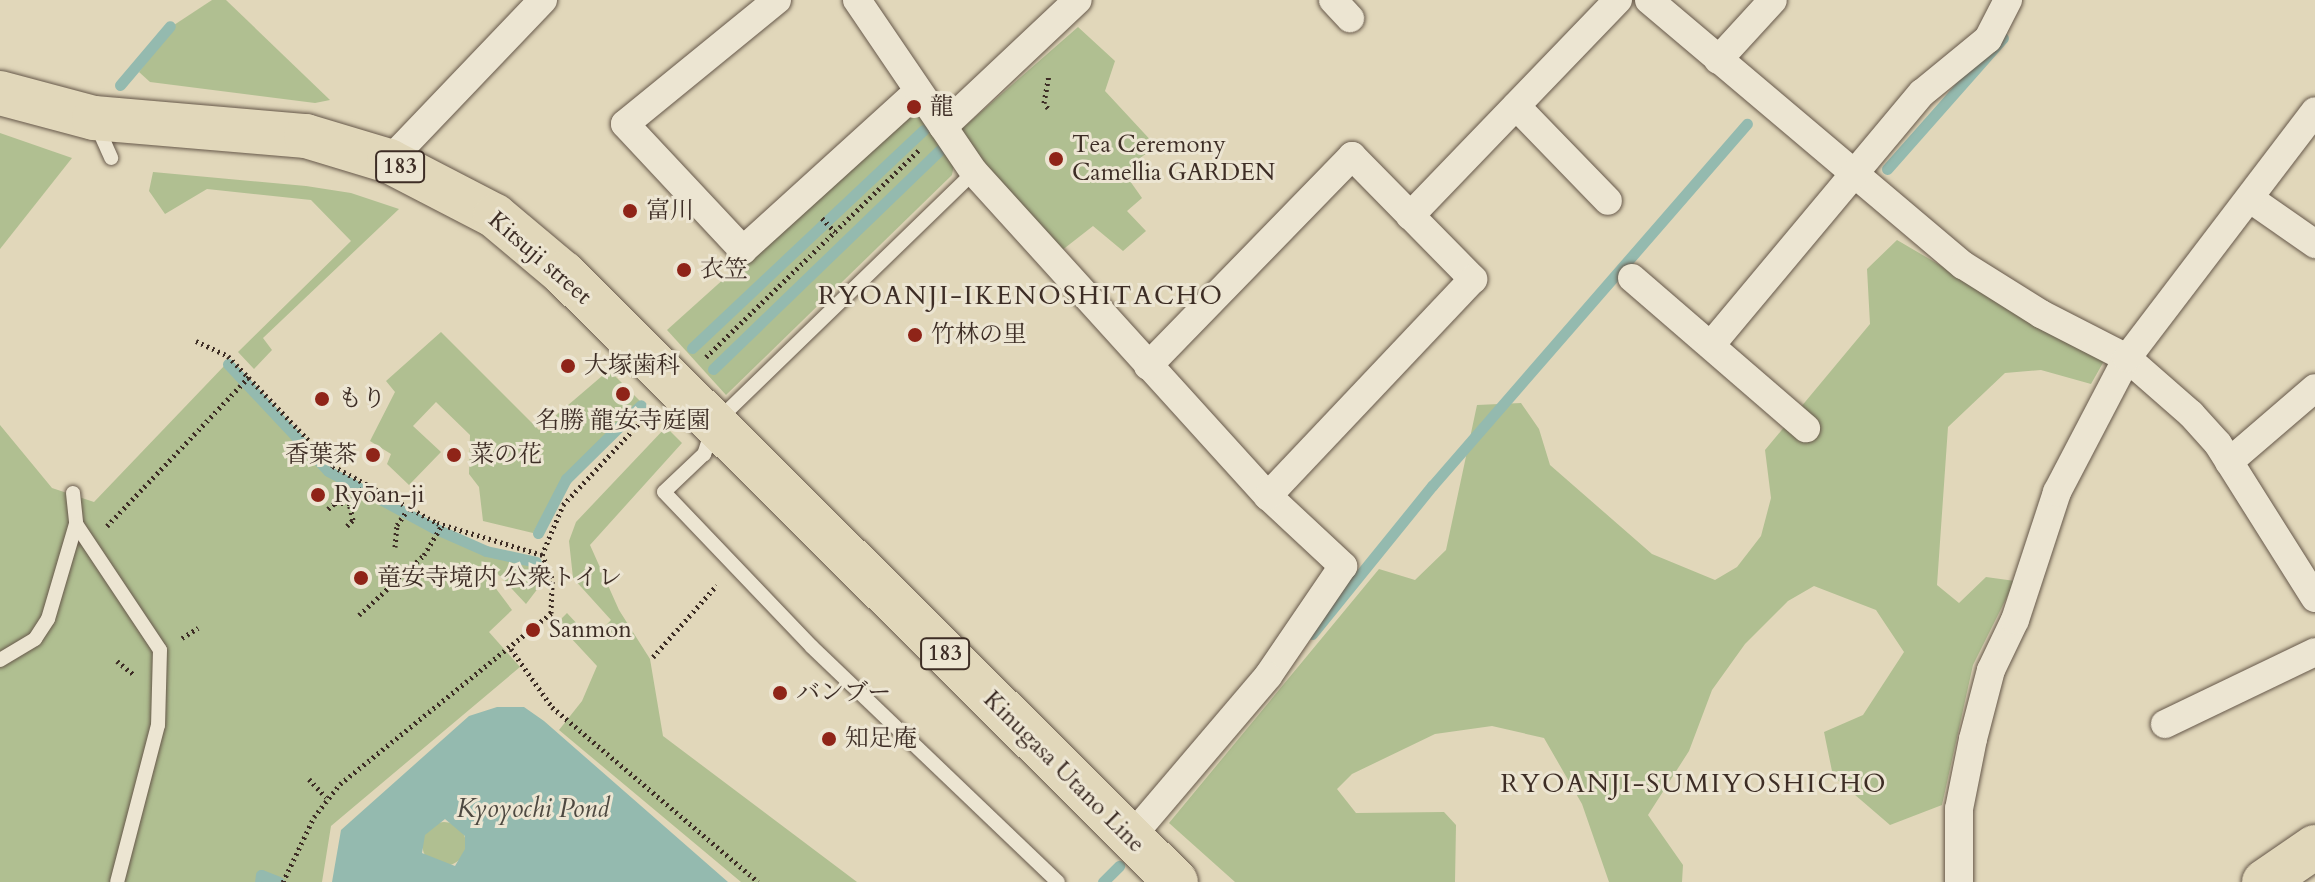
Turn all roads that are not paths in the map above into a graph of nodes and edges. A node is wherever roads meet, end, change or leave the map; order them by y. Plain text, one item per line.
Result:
1 (543, 0) edge
2 (777, 0) edge
3 (857, 0) edge
4 (1078, 0) edge
5 (1618, 0) edge
6 (1649, 0) edge
7 (1773, 0) edge
8 (2008, 0) edge
9 (1718, 60) junction
10 (917, 92) junction
11 (0, 93) edge
12 (1516, 106) junction
13 (2315, 111) edge
14 (94, 118) junction
15 (943, 127) junction
16 (111, 158) dead end
17 (389, 161) junction
18 (974, 172) junction
19 (1854, 175) junction
20 (2252, 200) junction
21 (1608, 201) dead end
22 (1410, 216) junction
23 (2315, 244) edge
24 (1632, 278) dead end
25 (1711, 345) junction
26 (2127, 358) junction
27 (1148, 366) junction
28 (2315, 388) edge
29 (714, 424) junction
30 (1806, 428) dead end
31 (2229, 462) junction
32 (73, 493) dead end
33 (1268, 496) junction
34 (76, 524) junction
35 (2315, 598) edge
36 (2315, 652) edge
37 (0, 660) edge
38 (2165, 724) dead end
39 (1130, 838) junction
40 (2315, 847) edge
41 (117, 882) edge
42 (1058, 882) edge
43 (1176, 882) edge
44 (1959, 882) edge
45 (2264, 882) edge

1 - 17 street
2 - 10 street
3 - 10 street
4 - 15 street
5 - 12 street
6 - 9 street
7 - 9 street
8 - 19 street
9 - 19 street
10 - 15 street
11 - 14 main road, Kitsuji street / 183
12 - 21 street
12 - 22 street
13 - 20 street
14 - 16 lane
14 - 17 main road, Kitsuji street / 183
15 - 18 street
17 - 29 main road, Kitsuji street / 183
18 - 27 street
18 - 29 lane
19 - 25 street
19 - 26 street
20 - 23 street
20 - 26 street
22 - 27 street
22 - 33 street
24 - 25 street
25 - 30 street
26 - 31 street
26 - 44 street
27 - 33 street
28 - 31 street
29 - 39 main road, Kinugasa Utano Line / 183
29 - 42 lane
31 - 35 street
32 - 34 lane
33 - 39 street
34 - 37 lane
34 - 41 lane
36 - 38 street
39 - 43 main road, Kinugasa Utano Line / 183
40 - 45 main road

